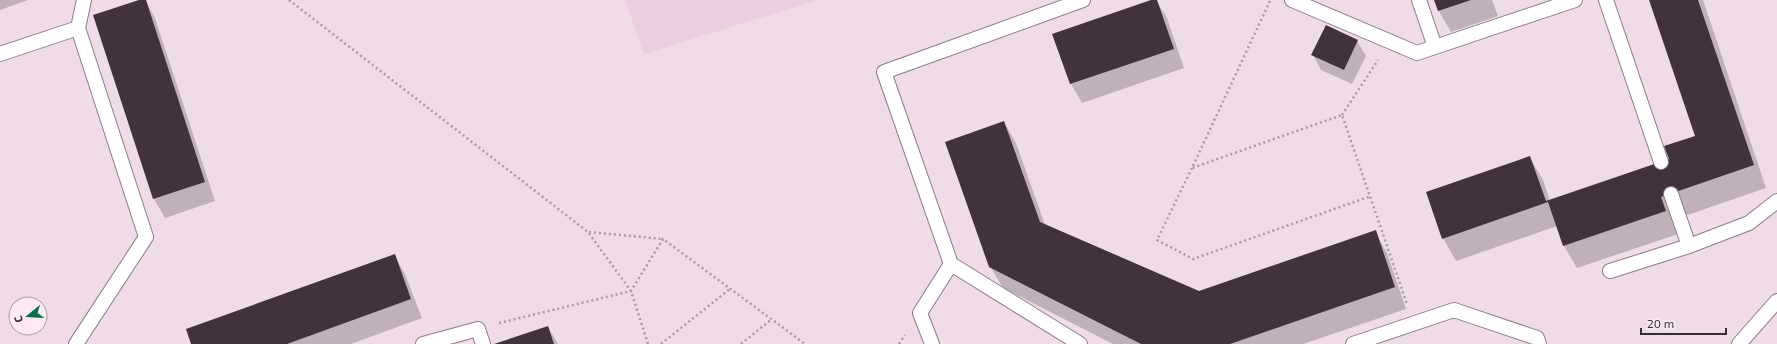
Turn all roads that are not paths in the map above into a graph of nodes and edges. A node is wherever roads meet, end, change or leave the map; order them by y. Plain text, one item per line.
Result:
1 (84, 0) edge
2 (1083, 0) edge
3 (1292, 0) edge
4 (1419, 0) edge
5 (1575, 0) edge
6 (1606, 0) edge
7 (78, 28) junction
8 (1435, 47) junction
9 (0, 54) edge
10 (1661, 162) dead end
11 (1671, 194) dead end
12 (1777, 201) edge
13 (1689, 246) junction
14 (951, 264) junction
15 (1610, 271) dead end
16 (1777, 301) edge
17 (76, 344) edge
18 (423, 344) edge
19 (483, 344) edge
20 (932, 344) edge
21 (1080, 344) edge
22 (1353, 344) edge
23 (1539, 344) edge
24 (1740, 344) edge

1 - 7 lane
2 - 14 lane
3 - 8 lane
4 - 8 lane
5 - 8 lane
6 - 10 lane
7 - 9 lane
7 - 17 lane
11 - 13 lane
12 - 13 lane
13 - 15 lane
14 - 20 lane
14 - 21 lane
16 - 24 lane
18 - 19 lane
22 - 23 lane

